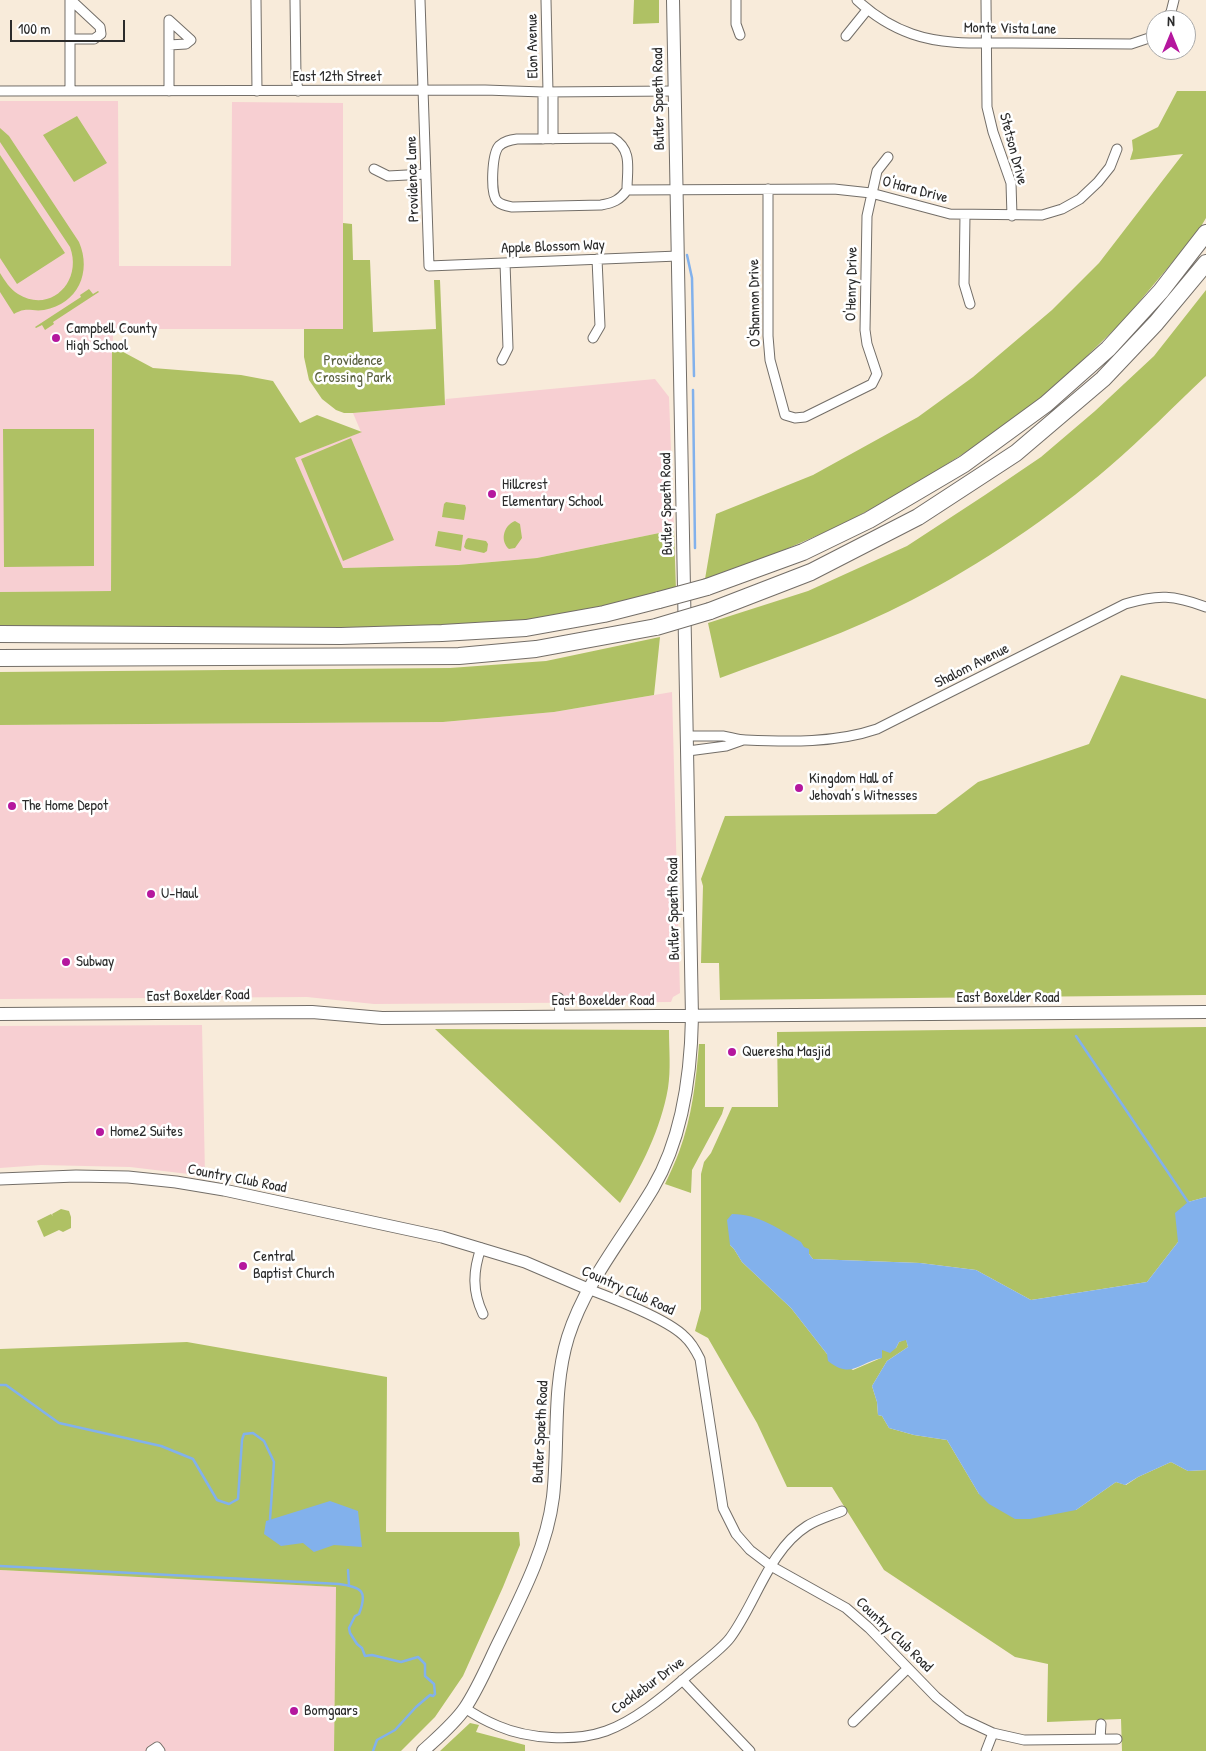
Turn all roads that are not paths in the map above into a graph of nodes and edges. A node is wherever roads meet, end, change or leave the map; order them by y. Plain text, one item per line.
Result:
1 (70, 0) edge
2 (256, 0) edge
3 (294, 0) edge
4 (420, 0) edge
5 (546, 0) edge
6 (673, 0) edge
7 (736, 0) edge
8 (857, 0) edge
9 (986, 0) edge
10 (867, 10) junction
11 (740, 35) dead end
12 (846, 36) dead end
13 (70, 39) junction
14 (1146, 39) edge
15 (986, 43) junction
16 (169, 44) dead end
17 (423, 90) junction
18 (0, 91) edge
19 (70, 91) junction
20 (169, 91) junction
21 (257, 91) junction
22 (298, 91) junction
23 (674, 91) junction
24 (548, 92) junction
25 (548, 139) junction
26 (1117, 150) dead end
27 (888, 157) dead end
28 (374, 169) dead end
29 (426, 174) junction
30 (677, 189) junction
31 (768, 189) junction
32 (628, 190) junction
33 (871, 193) junction
34 (965, 215) junction
35 (1012, 216) junction
36 (1206, 233) edge
37 (678, 256) junction
38 (597, 259) junction
39 (505, 263) junction
40 (1206, 263) edge
41 (430, 266) joint
42 (970, 304) dead end
43 (593, 338) dead end
44 (502, 360) dead end
45 (876, 374) joint
46 (1206, 607) edge
47 (0, 632) edge
48 (115, 657) junction
49 (0, 658) edge
50 (0, 662) edge
51 (688, 736) junction
52 (744, 740) junction
53 (688, 751) junction
54 (559, 998) dead end
55 (1206, 1012) edge
56 (0, 1014) edge
57 (560, 1017) junction
58 (692, 1017) junction
59 (0, 1179) edge
60 (481, 1248) junction
61 (588, 1289) junction
62 (483, 1314) dead end
63 (842, 1512) dead end
64 (771, 1566) junction
65 (907, 1668) junction
66 (682, 1680) junction
67 (464, 1708) junction
68 (853, 1722) dead end
69 (1101, 1724) dead end
70 (993, 1733) junction
71 (1100, 1739) junction
72 (1117, 1739) dead end
73 (151, 1751) edge
74 (160, 1751) edge
75 (423, 1751) edge
76 (750, 1751) edge
77 (986, 1751) edge

1 - 13 street
1 - 13 street
2 - 21 street
3 - 22 street
4 - 17 street, Providence Lane
5 - 24 street, Elon Avenue
6 - 23 main road, Butler Spaeth Road
7 - 11 street
8 - 10 street, Monte Vista Lane
9 - 15 street, Stetson Drive
10 - 12 street
10 - 15 street, Monte Vista Lane
13 - 19 street
14 - 15 street, Monte Vista Lane
15 - 35 street, Stetson Drive
16 - 20 street
17 - 22 street, East 12th Street
17 - 24 street, East 12th Street
17 - 29 street, Providence Lane
18 - 19 street, East 12th Street
19 - 20 street, East 12th Street
20 - 21 street, East 12th Street
21 - 22 street, East 12th Street
23 - 24 street, East 12th Street
23 - 30 main road, Butler Spaeth Road
24 - 25 street, Elon Avenue
25 - 32 street
25 - 32 street
26 - 35 street, O'Hara Drive
27 - 33 street, O'Henry Drive
28 - 29 street
29 - 41 street, Providence Lane
30 - 31 street, O'Hara Drive
30 - 32 street, O'Hara Drive
30 - 37 main road, Butler Spaeth Road
31 - 33 street, O'Hara Drive
31 - 45 street, O'Shannon Drive
33 - 34 street, O'Hara Drive
33 - 45 street, O'Henry Drive
34 - 35 street, O'Hara Drive
34 - 42 street
36 - 47 highway, bridge
37 - 38 street, Apple Blossom Way
37 - 51 main road, Butler Spaeth Road
38 - 39 street, Apple Blossom Way
38 - 43 street
39 - 41 street, Apple Blossom Way
39 - 44 street
40 - 48 highway, bridge
46 - 52 street, Shalom Avenue
48 - 49 highway
48 - 50 highway
51 - 52 street, Shalom Avenue
51 - 53 main road, Butler Spaeth Road
52 - 53 street, Shalom Avenue
53 - 58 main road, Butler Spaeth Road
54 - 57 street
55 - 58 main road, East Boxelder Road
56 - 57 main road, East Boxelder Road
57 - 58 main road, East Boxelder Road
58 - 61 main road, Butler Spaeth Road
59 - 60 street, Country Club Road
60 - 61 street, Country Club Road
60 - 62 street
61 - 64 street, Country Club Road
61 - 67 main road, Butler Spaeth Road
63 - 64 street, Cocklebur Drive
64 - 65 street, Country Club Road
64 - 66 street, Cocklebur Drive
65 - 68 street
65 - 70 street, Country Club Road
66 - 67 street, Cocklebur Drive
66 - 76 street
67 - 75 main road, Butler Spaeth Road
69 - 71 street
70 - 71 street, Country Club Road
70 - 77 street
71 - 72 street, Country Club Road
73 - 74 street

